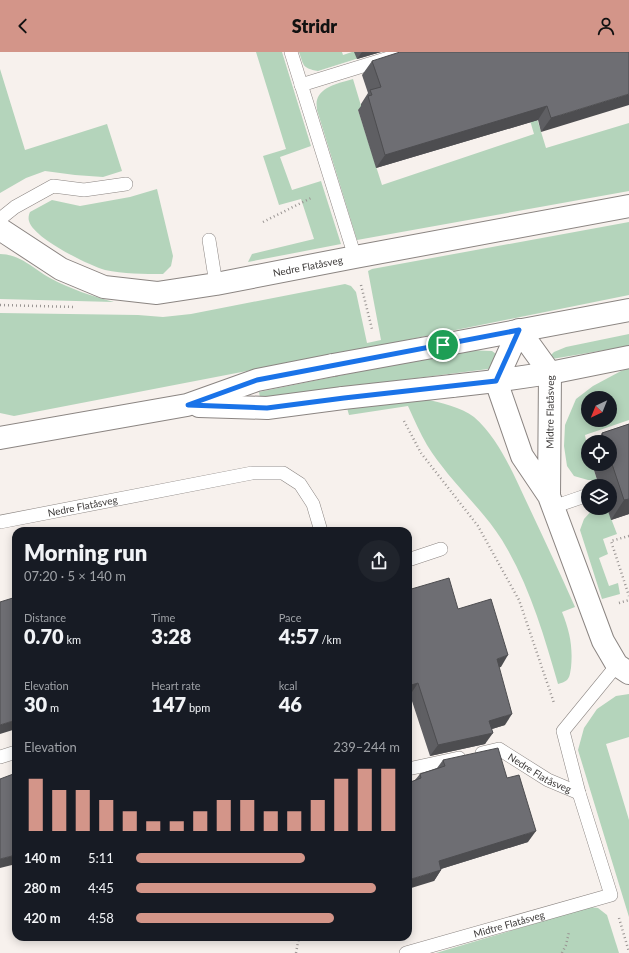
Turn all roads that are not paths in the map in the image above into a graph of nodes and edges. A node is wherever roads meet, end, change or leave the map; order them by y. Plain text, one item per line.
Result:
1 (291, 52) edge
2 (408, 52) edge
3 (301, 85) junction
4 (126, 184) dead end
5 (629, 206) edge
6 (0, 219) edge
7 (0, 229) edge
8 (209, 240) dead end
9 (355, 257) junction
10 (216, 284) junction
11 (629, 310) edge
12 (519, 330) junction
13 (629, 357) edge
14 (550, 373) junction
15 (496, 381) junction
16 (188, 405) junction
17 (0, 438) edge
18 (581, 496) edge
19 (551, 502) junction
20 (0, 522) edge
21 (320, 527) edge
22 (441, 549) dead end
23 (412, 559) edge
24 (623, 669) edge
25 (12, 753) edge
26 (0, 757) edge
27 (412, 767) edge
28 (579, 793) junction
29 (406, 953) edge

1 - 3 lane
2 - 3 lane
3 - 9 lane
4 - 6 lane
5 - 9 street, Nedre Flatåsveg
7 - 10 street, Nedre Flatåsveg
8 - 10 lane
9 - 10 street, Nedre Flatåsveg
11 - 12 street
12 - 14 street, Midtre Flatåsveg
12 - 15 street
12 - 16 street, bridge
13 - 14 street
14 - 15 street
14 - 19 street, Midtre Flatåsveg
15 - 16 street, bridge
15 - 19 street, Midtre Flatåsveg
16 - 17 street
18 - 19 lane
19 - 24 street, Midtre Flatåsveg
20 - 21 lane, Nedre Flatåsveg
22 - 23 lane
24 - 28 lane
25 - 26 lane
27 - 28 lane, Nedre Flatåsveg
28 - 29 lane, Midtre Flatåsveg

